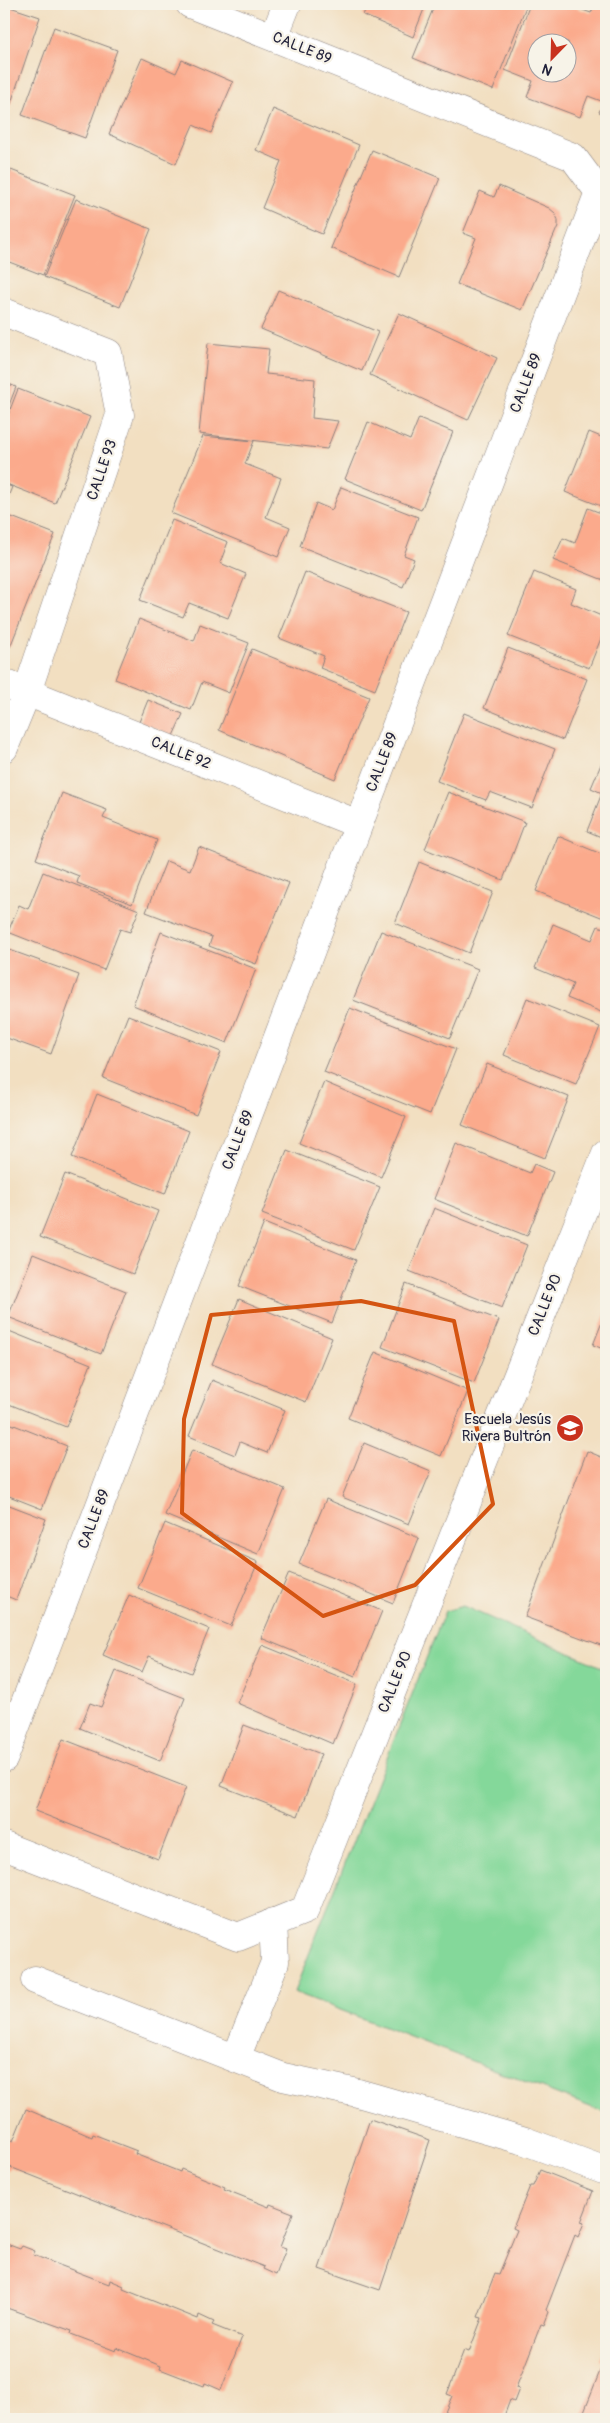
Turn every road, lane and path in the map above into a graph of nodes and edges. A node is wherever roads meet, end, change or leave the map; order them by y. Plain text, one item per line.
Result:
1 (190, 4) edge
2 (287, 4) edge
3 (274, 37) junction
4 (4, 312) edge
5 (15, 687) edge
6 (4, 748) edge
7 (358, 824) junction
8 (606, 1153) edge
9 (4, 1758) edge
10 (4, 1846) edge
11 (274, 1922) junction
12 (35, 1980) dead end
13 (236, 2058) junction
14 (606, 2171) edge

1 - 3 street, CALLE 89
2 - 3 street
3 - 7 street, CALLE 89
4 - 5 street, CALLE 93
5 - 6 street
5 - 7 street, CALLE 92
7 - 9 street, CALLE 89
8 - 11 street, CALLE 90
10 - 11 street, CALLE 90
11 - 13 street
12 - 13 street
13 - 14 street

